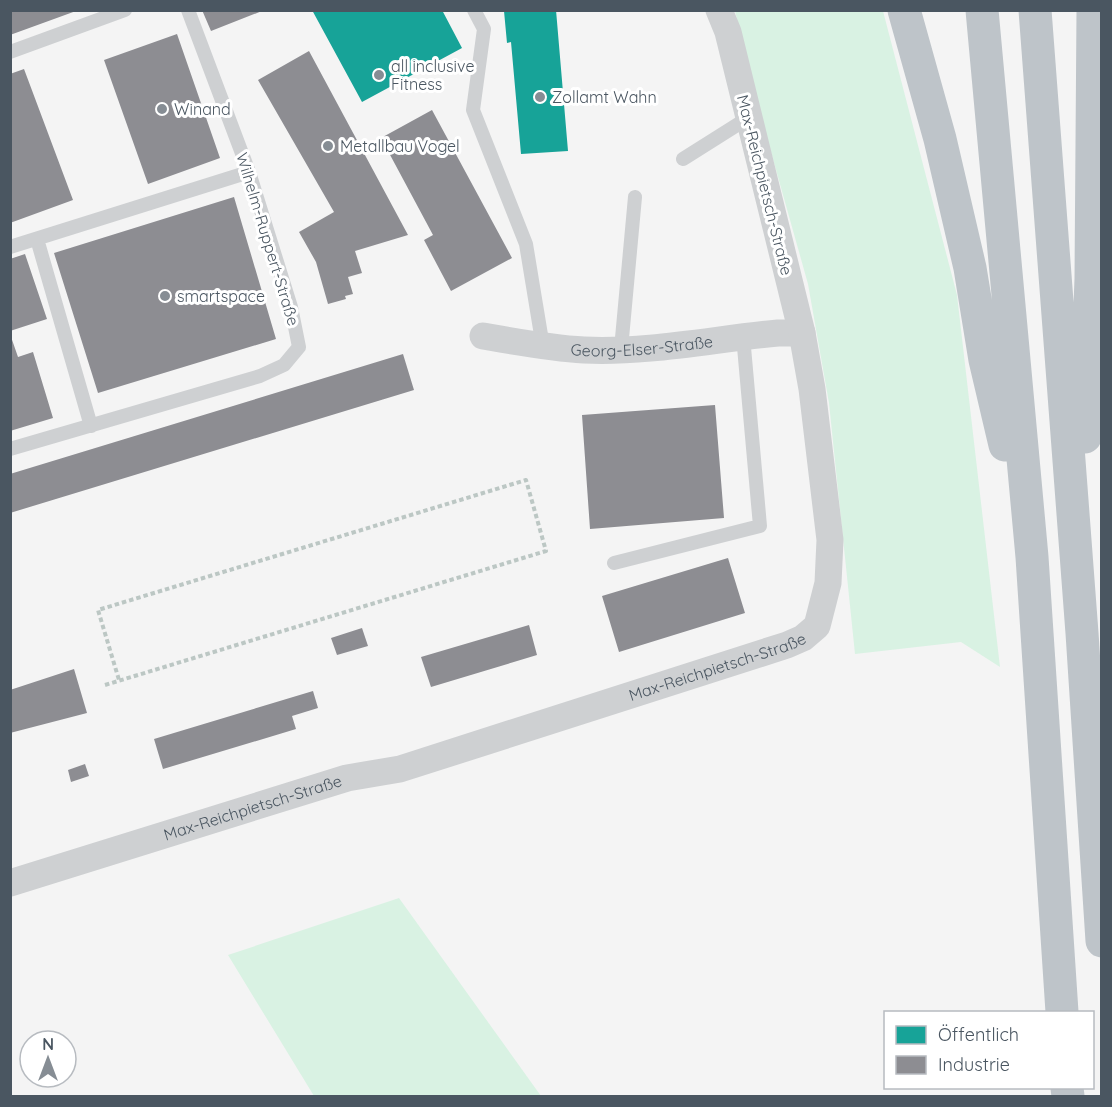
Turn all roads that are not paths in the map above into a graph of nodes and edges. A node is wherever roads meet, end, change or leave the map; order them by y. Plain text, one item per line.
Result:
1 (124, 10) edge
2 (188, 10) edge
3 (474, 10) edge
4 (719, 10) edge
5 (904, 10) edge
6 (982, 10) edge
7 (1035, 10) edge
8 (1093, 10) edge
9 (10, 52) edge
10 (748, 118) junction
11 (683, 159) dead end
12 (249, 172) junction
13 (635, 196) dead end
14 (37, 239) junction
15 (10, 247) edge
16 (802, 333) junction
17 (483, 336) dead end
18 (743, 336) junction
19 (543, 347) junction
20 (621, 349) junction
21 (91, 426) junction
22 (10, 450) edge
23 (1032, 557) junction
24 (614, 563) dead end
25 (1082, 633) junction
26 (10, 883) edge
27 (1101, 941) edge
28 (1062, 1011) edge

1 - 9 lane
2 - 12 lane, Wilhelm-Ruppert-Straße
3 - 19 lane
4 - 10 street, Max-Reichpietsch-Straße
5 - 23 highway
6 - 23 highway
7 - 25 highway
8 - 25 highway
10 - 11 lane
10 - 16 street, Max-Reichpietsch-Straße
12 - 14 lane
12 - 21 lane, Wilhelm-Ruppert-Straße
13 - 20 lane
14 - 15 lane
14 - 21 lane
16 - 18 street, Georg-Elser-Straße
16 - 26 street, Max-Reichpietsch-Straße
17 - 19 street, Georg-Elser-Straße
18 - 20 street, Georg-Elser-Straße
18 - 24 lane
19 - 20 street, Georg-Elser-Straße
21 - 22 lane, Wilhelm-Ruppert-Straße
23 - 28 highway
25 - 27 highway

